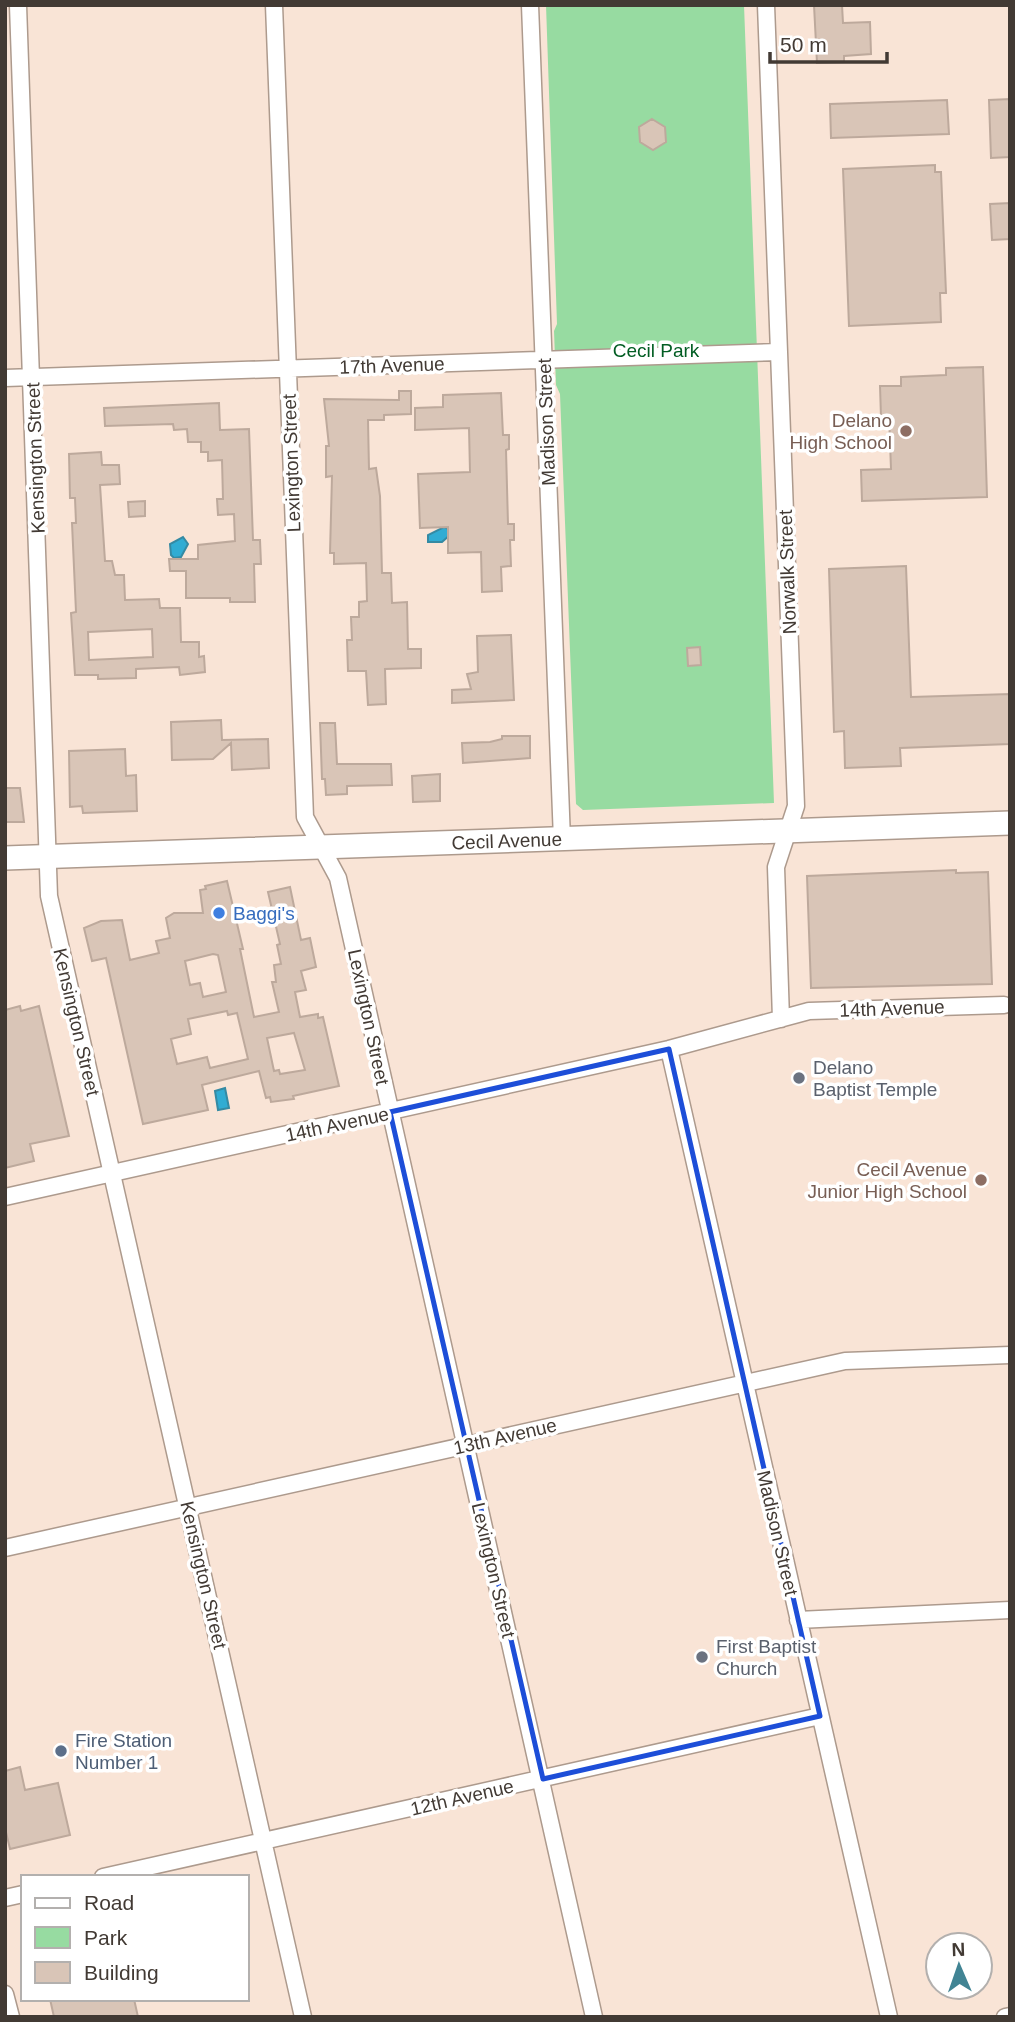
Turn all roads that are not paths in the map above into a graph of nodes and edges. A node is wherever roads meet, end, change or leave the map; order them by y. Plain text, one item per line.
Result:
1 (18, 5) edge
2 (274, 5) edge
3 (530, 5) edge
4 (766, 5) edge
5 (779, 352) junction
6 (543, 360) junction
7 (288, 368) junction
8 (32, 377) junction
9 (5, 378) edge
10 (1010, 823) edge
11 (786, 832) junction
12 (562, 839) junction
13 (321, 848) junction
14 (49, 856) junction
15 (5, 858) edge
16 (1004, 1004) dead end
17 (781, 1019) junction
18 (669, 1049) junction
19 (390, 1112) junction
20 (111, 1173) junction
21 (5, 1197) edge
22 (1010, 1354) edge
23 (743, 1383) junction
24 (465, 1445) junction
25 (189, 1507) junction
26 (5, 1548) edge
27 (1010, 1611) edge
28 (798, 1620) junction
29 (820, 1716) junction
30 (542, 1779) junction
31 (264, 1841) junction
32 (112, 1875) edge
33 (5, 1994) edge
34 (1010, 2016) edge
35 (11, 2017) edge
36 (303, 2017) edge
37 (594, 2017) edge
38 (889, 2017) edge
39 (1004, 2017) edge

1 - 8 street, Kensington Street
2 - 7 street, Lexington Street
3 - 6 street, Madison Street
4 - 5 street, Norwalk Street
5 - 6 street, 17th Avenue
5 - 11 street, Norwalk Street
6 - 7 street, 17th Avenue
6 - 12 street, Madison Street
7 - 8 street, 17th Avenue
7 - 13 street, Lexington Street
8 - 9 street, 17th Avenue
8 - 14 street, Kensington Street
10 - 11 main road, Cecil Avenue
11 - 12 main road, Cecil Avenue
11 - 17 street, Norwalk Street
12 - 13 main road, Cecil Avenue
13 - 14 main road, Cecil Avenue
13 - 19 street, Lexington Street
14 - 15 main road, Cecil Avenue
14 - 20 street, Kensington Street
16 - 17 street, 14th Avenue
17 - 18 street
18 - 19 street, 14th Avenue
18 - 23 street, Madison Street
19 - 20 street, 14th Avenue
19 - 24 street, Lexington Street
20 - 21 street, 14th Avenue
20 - 25 street, Kensington Street
22 - 23 street, 13th Avenue
23 - 24 street, 13th Avenue
23 - 28 street, Madison Street
24 - 25 street, 13th Avenue
24 - 30 street, Lexington Street
25 - 26 street, 13th Avenue
25 - 31 street, Kensington Street
27 - 28 street
28 - 29 street, Madison Street
29 - 30 street, 12th Avenue
29 - 38 street, Madison Street
30 - 31 street, 12th Avenue
30 - 37 street, Lexington Street
31 - 32 street, 12th Avenue
31 - 36 street, Kensington Street
33 - 35 street
34 - 39 street

